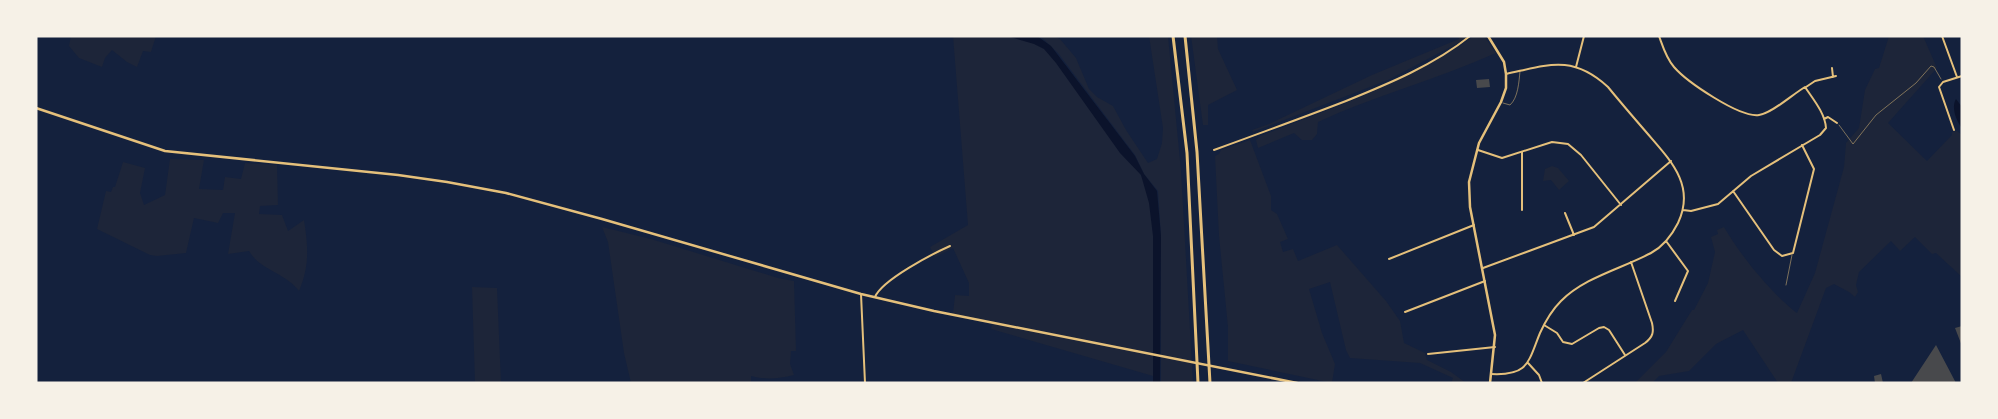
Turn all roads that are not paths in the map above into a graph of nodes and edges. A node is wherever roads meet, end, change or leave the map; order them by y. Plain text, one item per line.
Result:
1 (1173, 36) edge
2 (1185, 36) edge
3 (1470, 36) edge
4 (1488, 36) edge
5 (1584, 36) edge
6 (1659, 36) edge
7 (1942, 36) edge
8 (1576, 67) junction
9 (1832, 68) dead end
10 (1520, 71) junction
11 (1506, 74) junction
12 (1962, 76) edge
13 (1957, 77) junction
14 (1805, 87) junction
15 (1501, 102) junction
16 (36, 108) edge
17 (1824, 119) junction
18 (1837, 122) road end
19 (1954, 130) dead end
20 (1802, 145) junction
21 (1476, 149) junction
22 (1214, 150) dead end
23 (1522, 152) junction
24 (1671, 161) junction
25 (1733, 191) junction
26 (1621, 204) junction
27 (1522, 210) dead end
28 (1683, 210) junction
29 (1565, 213) dead end
30 (1474, 225) junction
31 (1574, 235) junction
32 (1666, 241) junction
33 (950, 246) dead end
34 (1793, 254) junction
35 (1389, 258) dead end
36 (1631, 262) junction
37 (1483, 268) junction
38 (1485, 281) junction
39 (1786, 285) dead end
40 (861, 294) junction
41 (875, 297) junction
42 (1674, 301) dead end
43 (1406, 312) dead end
44 (1544, 325) junction
45 (1495, 348) junction
46 (1428, 354) dead end
47 (1626, 356) junction
48 (1527, 363) junction
49 (1491, 374) junction
50 (866, 383) edge
51 (1198, 383) edge
52 (1210, 383) edge
53 (1297, 383) edge
54 (1490, 383) edge
55 (1542, 383) edge
56 (1583, 383) edge

1 - 51 highway
2 - 52 highway
3 - 22 street
4 - 11 street
5 - 8 street
6 - 14 street
7 - 13 street
8 - 10 street
8 - 24 street
9 - 14 street
10 - 11 street
10 - 15 lane
11 - 15 street
12 - 13 street
13 - 19 street
14 - 17 street
15 - 21 street
16 - 40 street
17 - 18 street
17 - 20 street
20 - 25 street
20 - 34 street
21 - 23 street
21 - 30 street
23 - 26 street
23 - 27 street
24 - 26 street
24 - 28 street
25 - 28 street
25 - 34 street
26 - 31 street
28 - 32 street
29 - 31 street
30 - 35 street
30 - 37 street
31 - 37 street
32 - 36 street
32 - 42 street
33 - 41 street
34 - 39 lane
36 - 44 street
36 - 47 street
37 - 38 street
38 - 43 street
38 - 45 street
40 - 41 street
40 - 50 street
41 - 53 street
44 - 47 street
44 - 48 street
45 - 46 street
45 - 49 street
47 - 56 street
48 - 49 street
48 - 55 street
49 - 54 street

